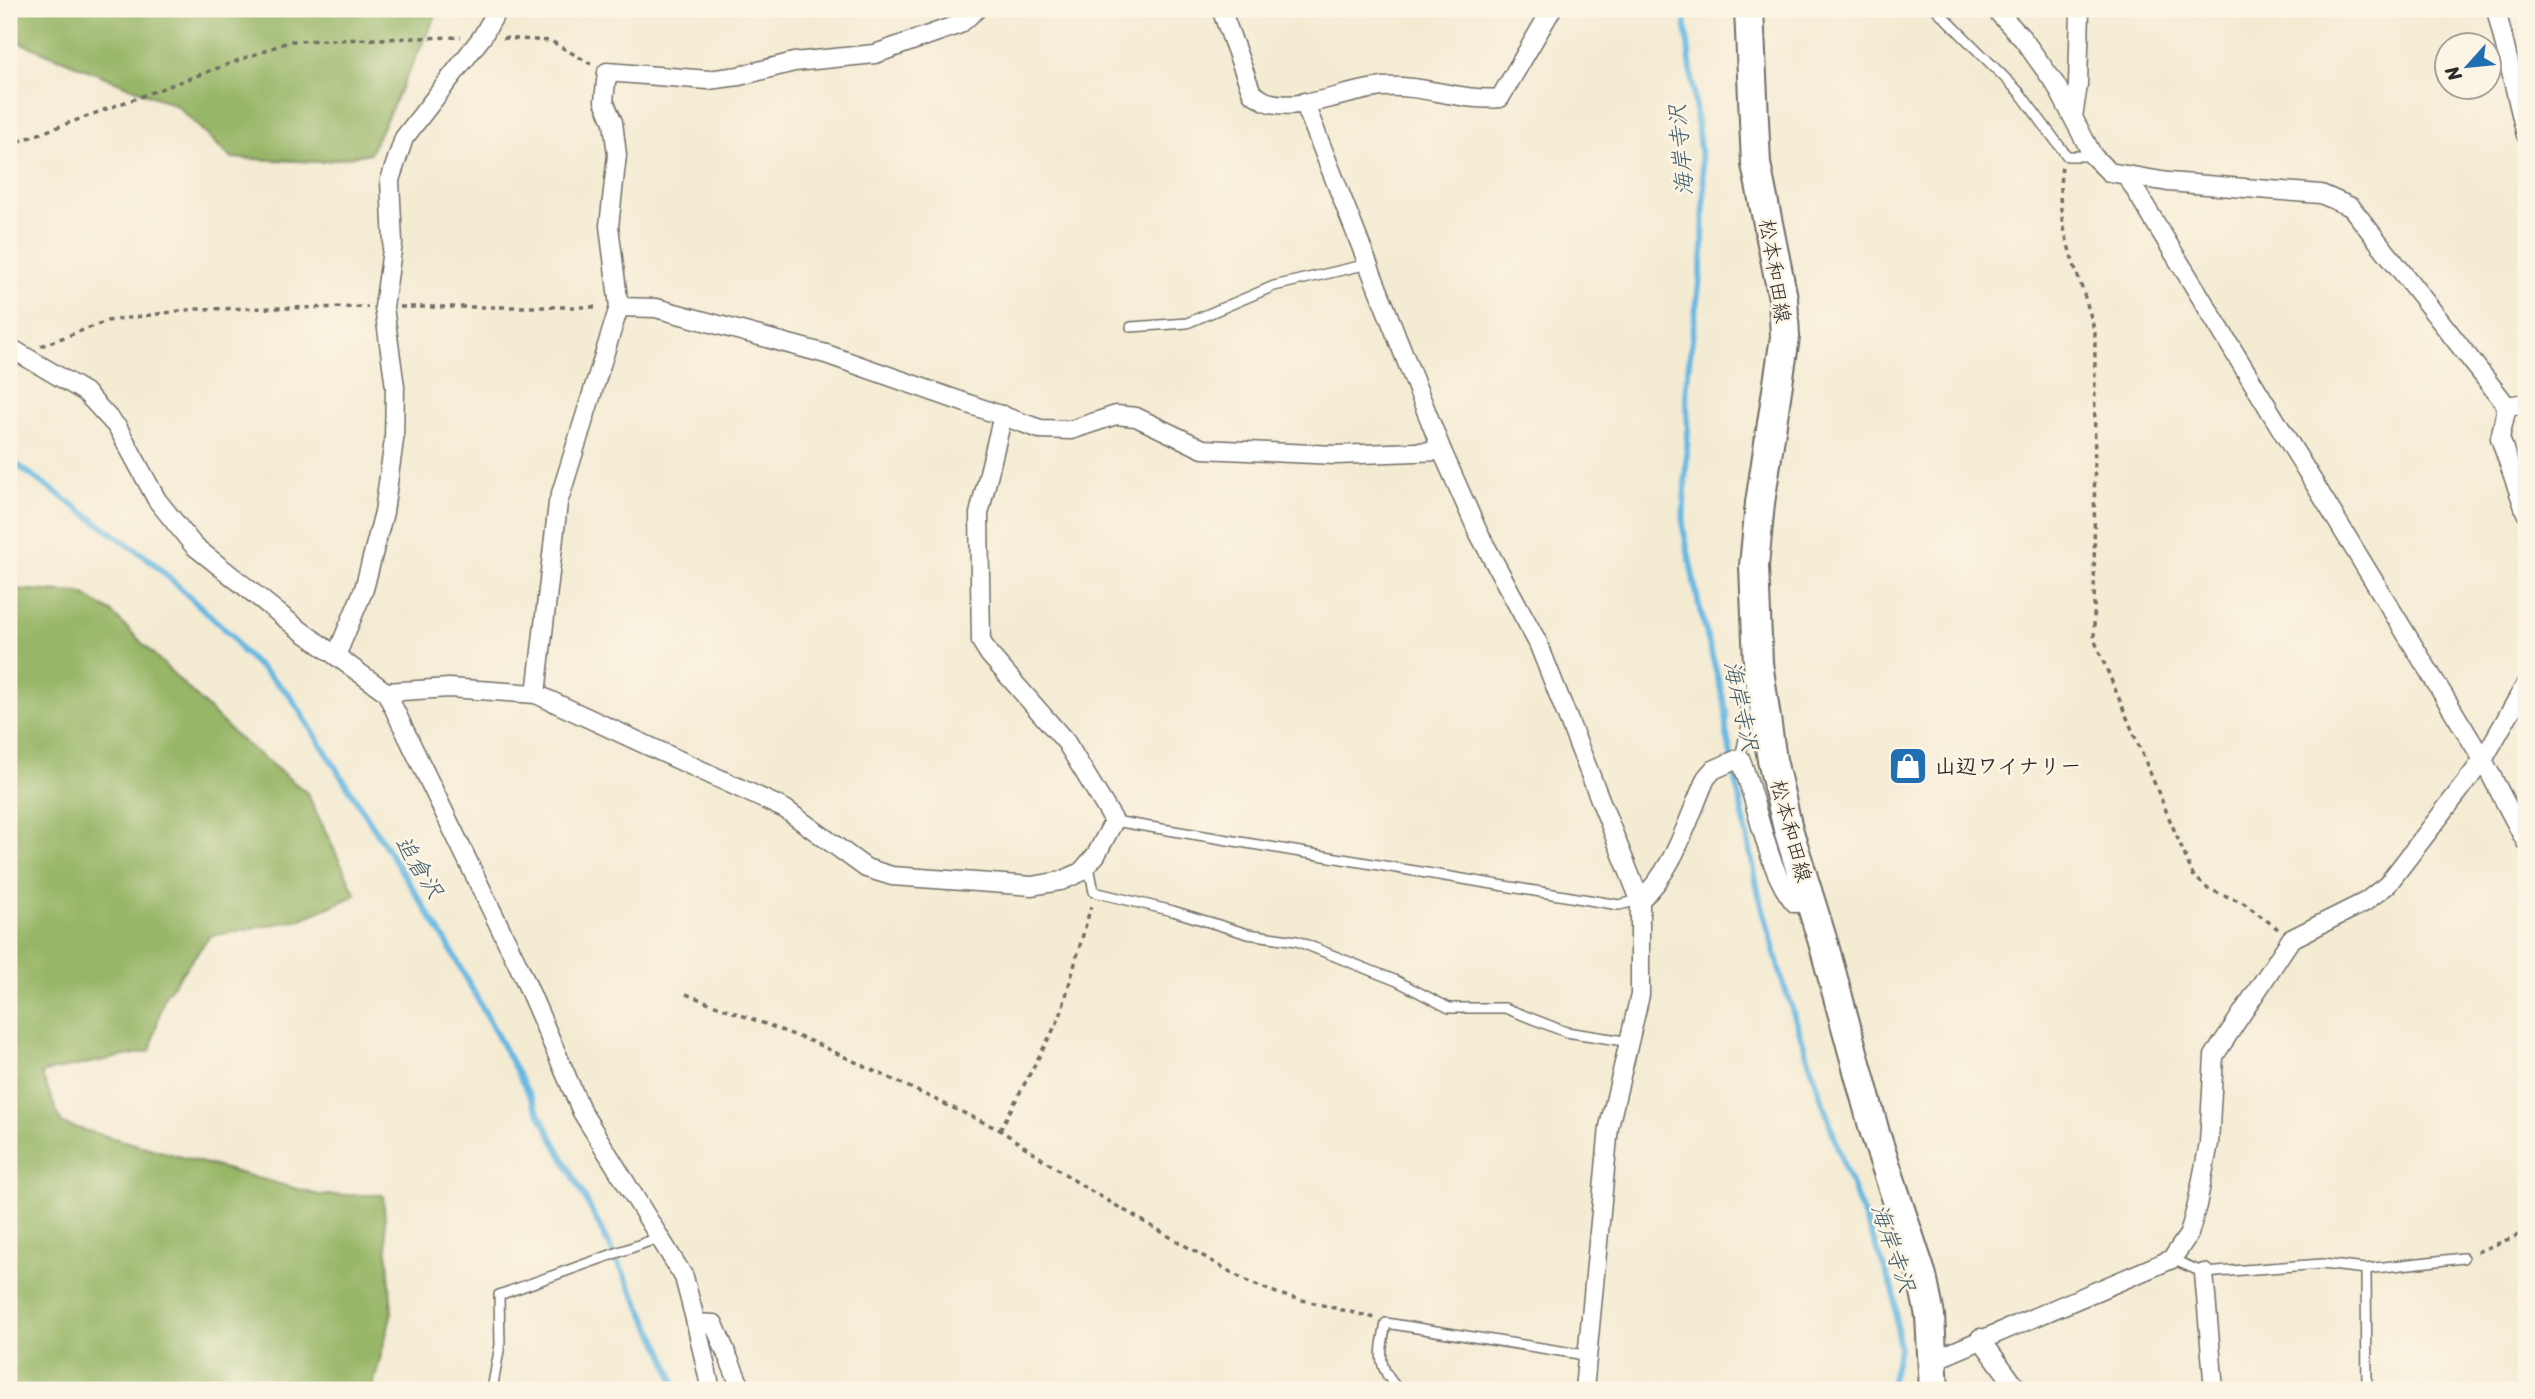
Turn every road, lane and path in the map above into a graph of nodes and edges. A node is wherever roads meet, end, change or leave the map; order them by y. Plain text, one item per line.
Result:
1 (498, 9) edge
2 (977, 9) edge
3 (1221, 9) edge
4 (1552, 9) edge
5 (1936, 9) edge
6 (1995, 9) edge
7 (2080, 9) edge
8 (2137, 9) edge
9 (2496, 9) edge
10 (1753, 11) edge
11 (482, 37) junction
12 (607, 72) junction
13 (1304, 102) junction
14 (2073, 117) junction
15 (2526, 135) edge
16 (9, 145) edge
17 (2067, 156) junction
18 (2093, 156) junction
19 (2128, 178) junction
20 (1368, 264) junction
21 (384, 307) junction
22 (618, 307) junction
23 (1131, 327) dead end
24 (16, 350) edge
25 (2526, 403) edge
26 (2507, 407) junction
27 (1003, 415) junction
28 (1442, 451) junction
29 (2526, 513) edge
30 (337, 656) junction
31 (1758, 663) junction
32 (2526, 684) edge
33 (386, 692) junction
34 (536, 694) junction
35 (1740, 758) junction
36 (2483, 760) junction
37 (1114, 821) junction
38 (2526, 842) edge
39 (1088, 864) junction
40 (1094, 892) junction
41 (1640, 900) junction
42 (1810, 902) junction
43 (2291, 939) junction
44 (686, 994) dead end
45 (1631, 1042) junction
46 (1000, 1130) junction
47 (2526, 1232) edge
48 (661, 1237) junction
49 (2463, 1258) joint
50 (2172, 1259) junction
51 (2365, 1269) junction
52 (2204, 1273) junction
53 (696, 1323) junction
54 (1386, 1323) junction
55 (1980, 1338) junction
56 (1585, 1355) junction
57 (1934, 1360) junction
58 (492, 1390) edge
59 (711, 1390) edge
60 (742, 1390) edge
61 (1399, 1390) edge
62 (1584, 1390) edge
63 (1934, 1390) edge
64 (2018, 1390) edge
65 (2214, 1390) edge
66 (2367, 1390) edge

1 - 11 street
2 - 12 street
3 - 13 street
4 - 13 street
5 - 17 lane
6 - 14 street
7 - 8 path
7 - 14 street
9 - 15 street
10 - 31 main road, 松本和田線
11 - 12 path
11 - 16 path
11 - 21 street
12 - 22 street
13 - 20 street
14 - 18 street
17 - 18 lane
17 - 43 path
18 - 19 street
19 - 26 street
19 - 36 street
20 - 23 lane
20 - 28 street
21 - 22 path
21 - 24 path
21 - 30 street
22 - 27 street
22 - 34 street
24 - 30 street
25 - 26 street
26 - 29 street
27 - 28 street
27 - 37 street
28 - 41 street
30 - 33 street
31 - 35 lane
31 - 42 main road, 松本和田線
32 - 36 street
33 - 34 street
33 - 48 street
34 - 39 street
35 - 41 street
35 - 42 street
36 - 38 street
36 - 43 street
37 - 39 street
37 - 41 lane
39 - 40 lane
40 - 45 lane
40 - 46 path
41 - 45 street
42 - 57 main road, 松本和田線
43 - 50 street
44 - 46 path
45 - 56 street
46 - 54 path
47 - 49 path
48 - 53 street
48 - 58 lane
49 - 51 lane
50 - 52 lane
50 - 55 street
51 - 52 lane
51 - 66 lane
52 - 65 street
53 - 59 street
53 - 60 street
54 - 56 lane
54 - 61 lane
55 - 57 street
55 - 64 street
56 - 62 street
57 - 63 main road, 松本和田線

